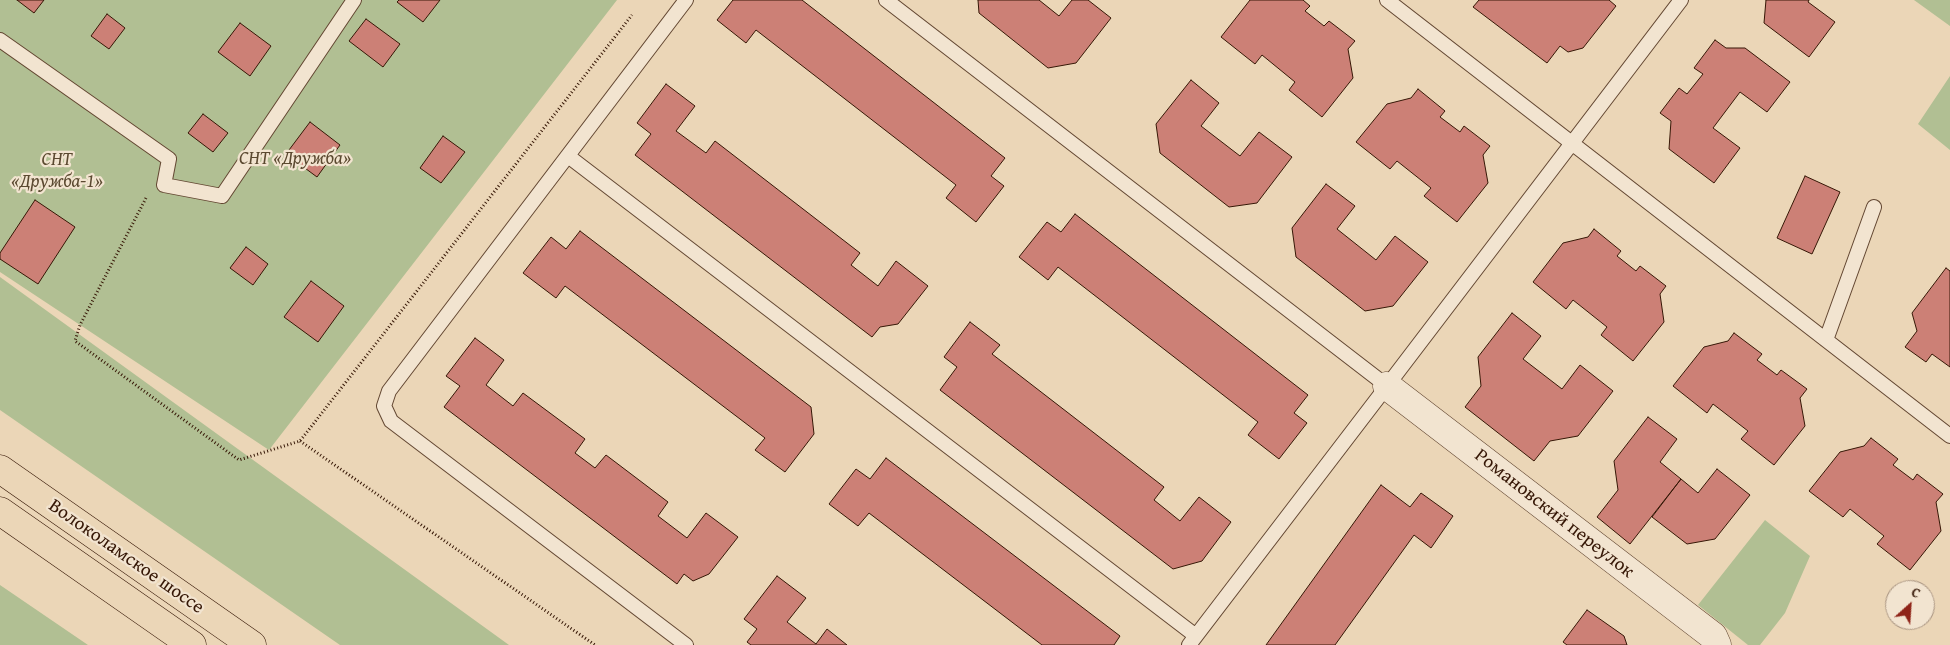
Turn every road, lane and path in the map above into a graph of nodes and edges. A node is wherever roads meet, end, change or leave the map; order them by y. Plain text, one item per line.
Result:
1 (354, 0) edge
2 (686, 0) edge
3 (886, 0) edge
4 (1387, 0) edge
5 (1681, 0) edge
6 (632, 15) dead end
7 (0, 40) edge
8 (1572, 144) junction
9 (568, 156) junction
10 (169, 159) junction
11 (1874, 207) dead end
12 (1826, 340) junction
13 (1387, 386) junction
14 (1950, 436) edge
15 (300, 441) junction
16 (0, 469) edge
17 (0, 511) edge
18 (1193, 641) edge
19 (192, 645) edge
20 (252, 645) edge
21 (596, 645) edge
22 (686, 645) edge
23 (1717, 645) edge

1 - 10 lane
2 - 9 lane
3 - 13 lane
4 - 8 lane
5 - 8 lane
6 - 15 path
7 - 10 lane
8 - 12 lane
8 - 13 lane
9 - 18 lane
9 - 22 lane
10 - 15 path
11 - 12 lane
12 - 14 lane
13 - 18 lane
13 - 23 street, Романовский переулок
15 - 21 path
16 - 20 main road, Волоколамское шоссе
17 - 19 main road, Волоколамское шоссе

